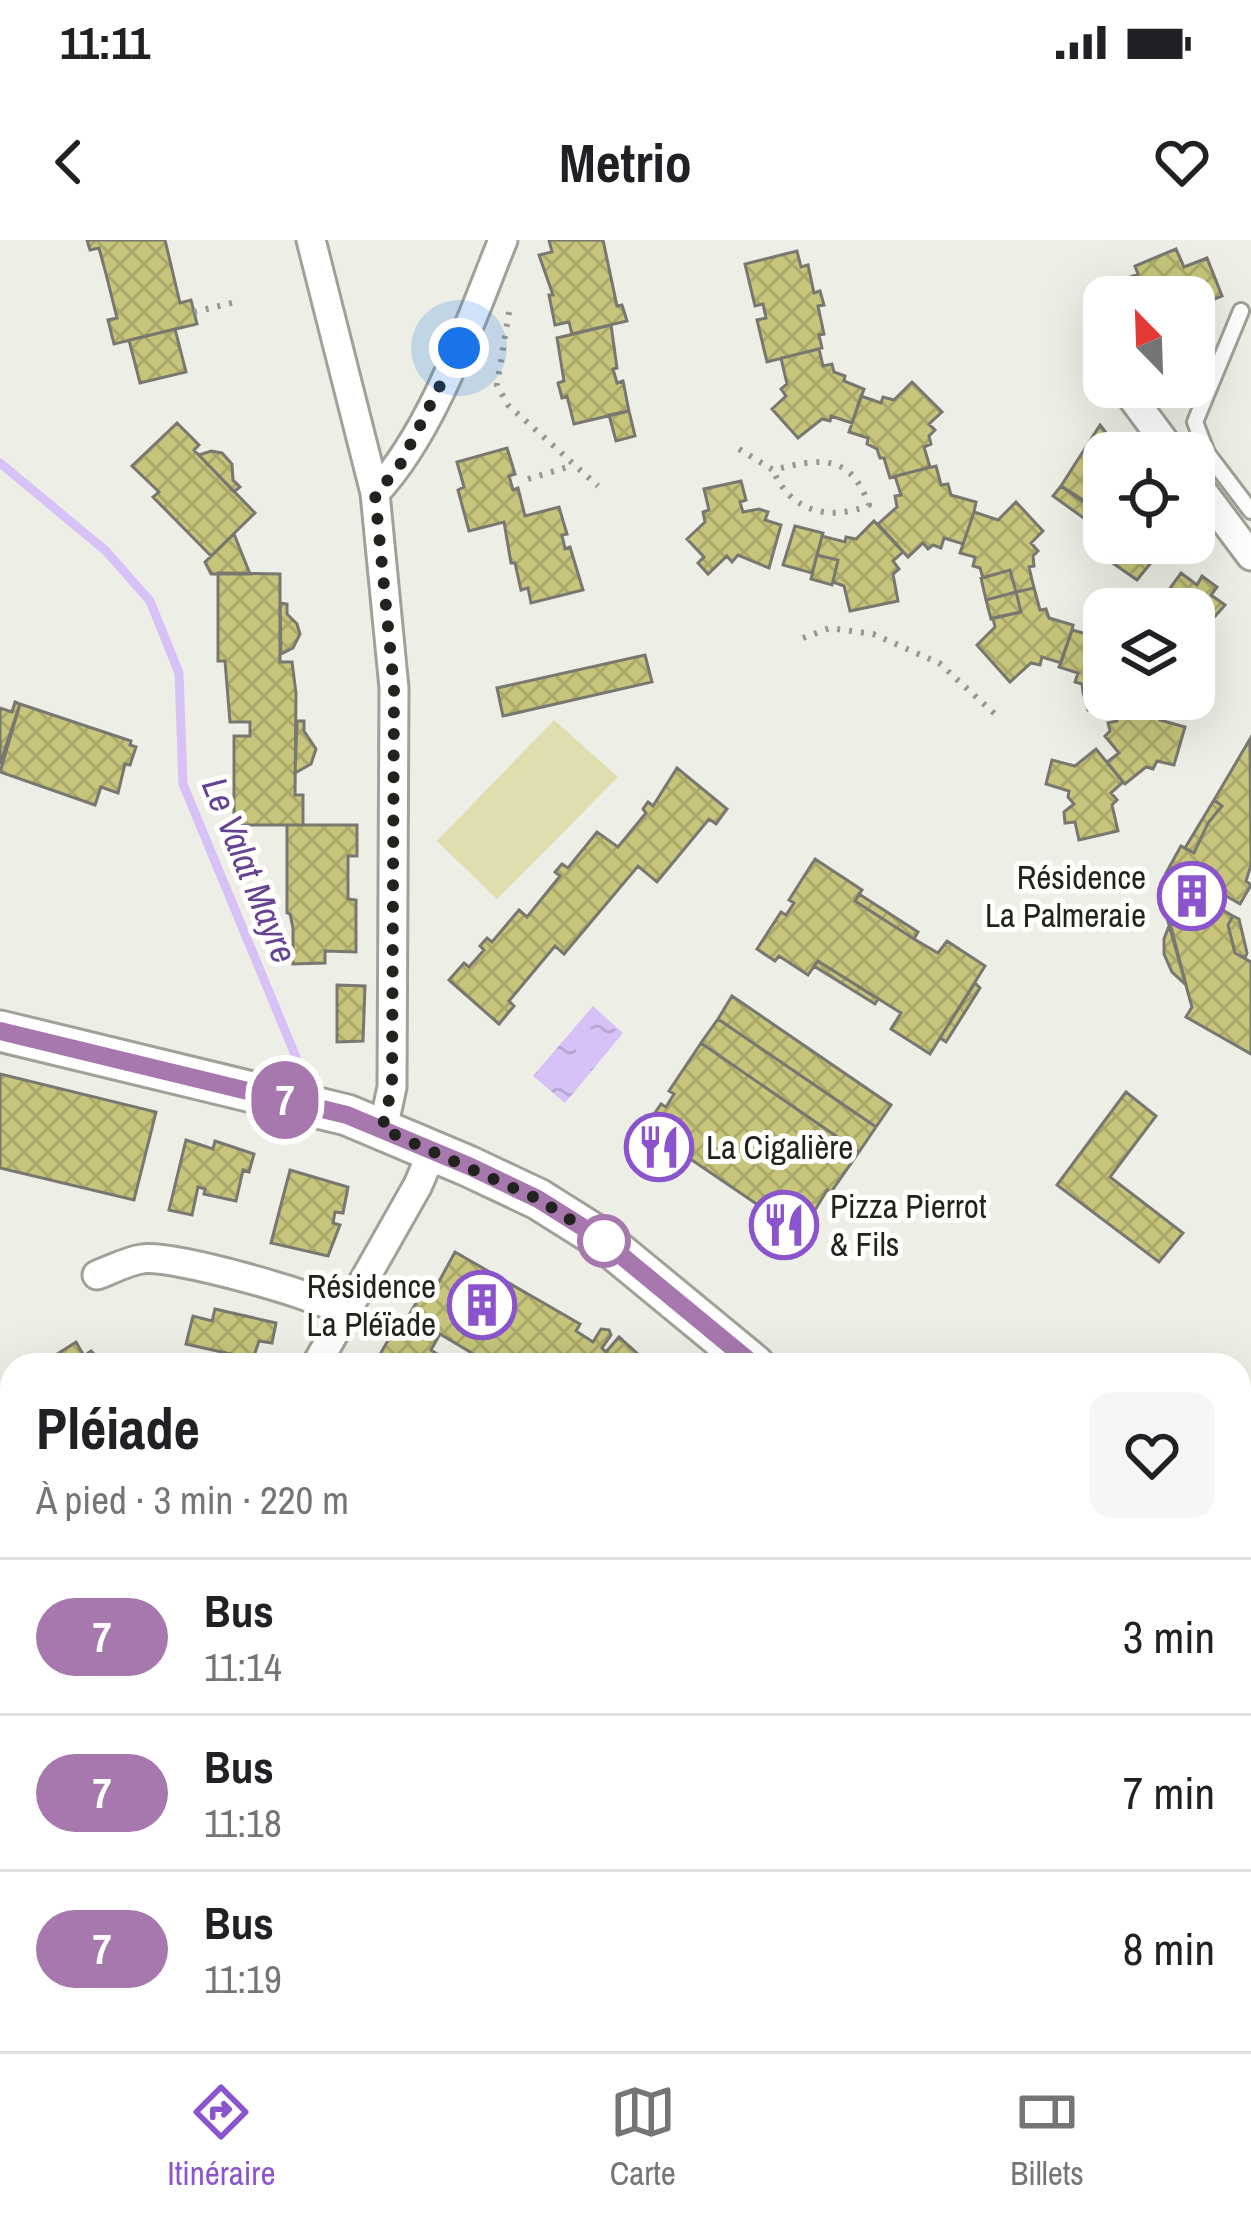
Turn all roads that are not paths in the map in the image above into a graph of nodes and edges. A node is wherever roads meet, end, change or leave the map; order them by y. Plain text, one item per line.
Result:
1 (311, 240) edge
2 (503, 240) edge
3 (1240, 311) dead end
4 (1140, 408) edge
5 (1158, 432) edge
6 (375, 494) junction
7 (1215, 508) edge
8 (1251, 511) edge
9 (1251, 556) edge
10 (0, 1031) edge
11 (382, 1129) junction
12 (432, 1152) junction
13 (97, 1275) dead end
14 (346, 1313) junction
15 (323, 1353) edge
16 (739, 1353) edge

1 - 6 street
2 - 6 street
3 - 8 lane
4 - 5 street
6 - 11 street
7 - 9 street
10 - 11 main road
11 - 12 main road
12 - 14 street
12 - 16 main road
13 - 14 street
14 - 15 street

